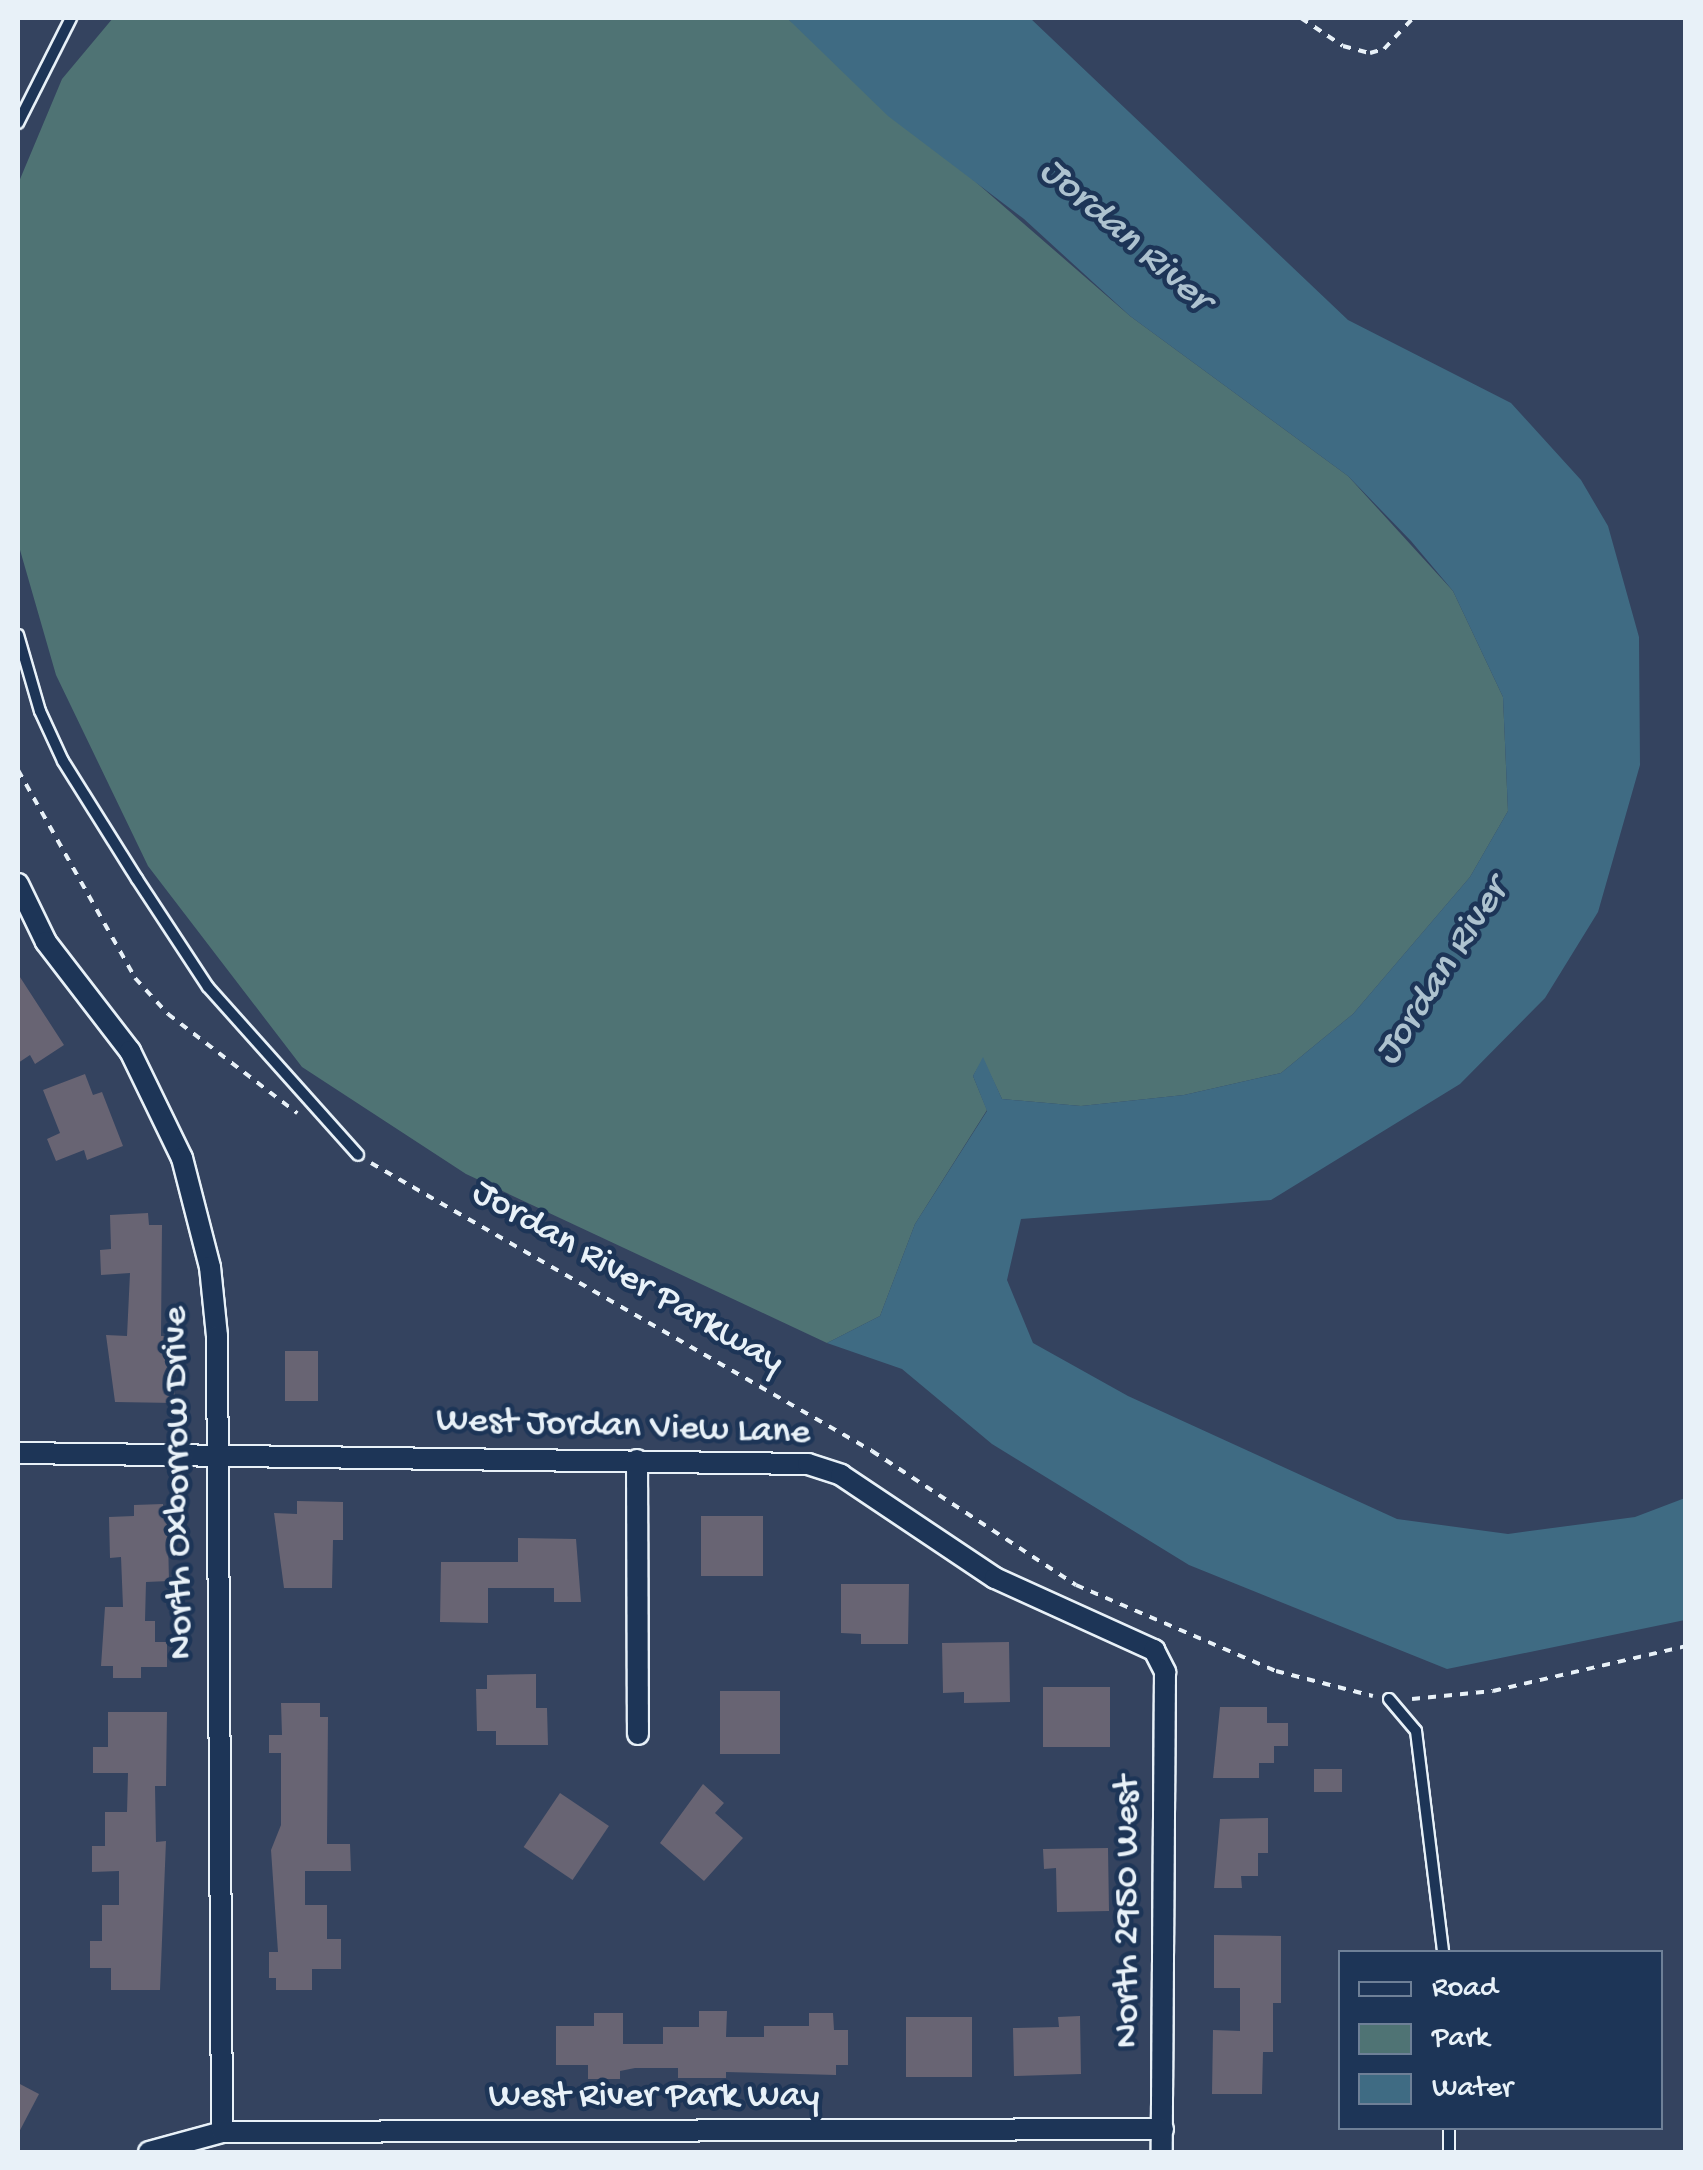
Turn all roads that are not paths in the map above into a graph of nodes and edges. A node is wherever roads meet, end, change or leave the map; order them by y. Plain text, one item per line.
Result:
1 (70, 18) edge
2 (18, 123) edge
3 (18, 635) edge
4 (18, 884) edge
5 (358, 1155) road end
6 (18, 1453) edge
7 (218, 1453) junction
8 (637, 1460) junction
9 (1165, 1672) joint
10 (1390, 1699) road end
11 (638, 1734) dead end
12 (1442, 1950) edge
13 (1162, 2129) junction
14 (222, 2132) junction
15 (633, 2143) edge
16 (149, 2152) edge
17 (1162, 2152) edge

1 - 2 lane
3 - 5 lane
4 - 7 street, North Oxborrow Drive
6 - 7 street, West Jordan View Lane
7 - 8 street, West Jordan View Lane
7 - 14 street, North Oxborrow Drive
8 - 9 street, West Jordan View Lane
8 - 11 street
9 - 13 street, North 2950 West
10 - 12 lane
13 - 15 street, West River Park Way
13 - 17 street, North 2950 West
14 - 15 street, West River Park Way
14 - 16 street, West River Park Way

